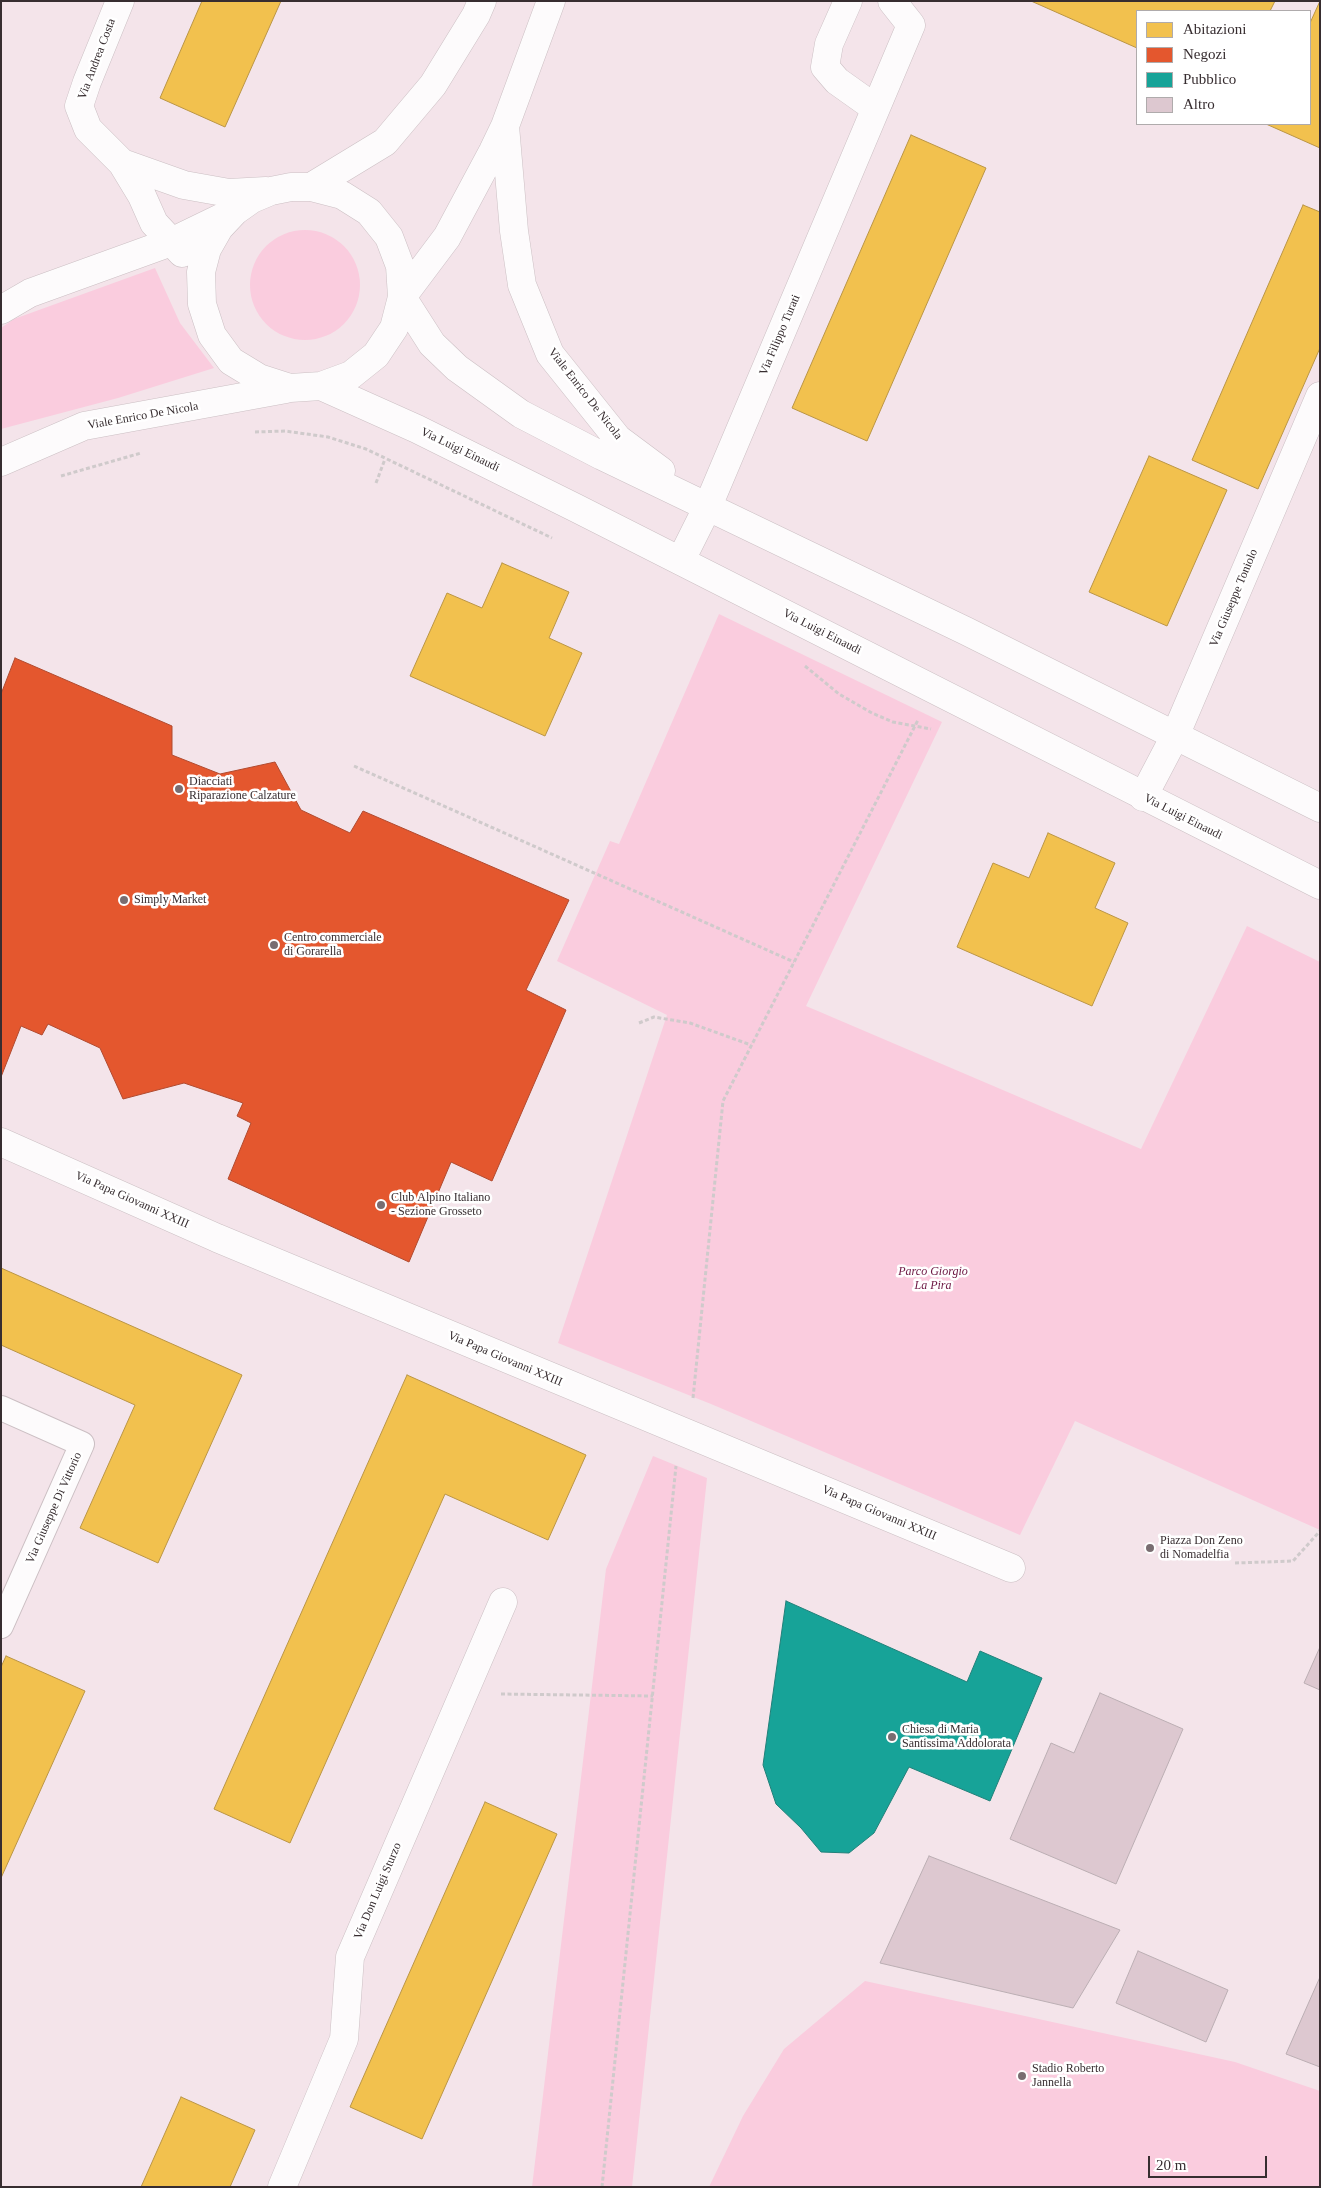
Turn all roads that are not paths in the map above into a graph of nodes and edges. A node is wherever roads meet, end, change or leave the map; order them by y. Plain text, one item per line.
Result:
1 (120, 1) edge
2 (482, 1) edge
3 (550, 1) edge
4 (848, 1) edge
5 (892, 1) edge
6 (875, 108) junction
7 (505, 126) junction
8 (122, 163) junction
9 (311, 187) junction
10 (271, 191) junction
11 (235, 211) junction
12 (171, 242) junction
13 (201, 272) junction
14 (402, 297) junction
15 (1, 310) edge
16 (321, 386) junction
17 (290, 388) junction
18 (1320, 396) edge
19 (1, 462) edge
20 (708, 506) junction
21 (681, 560) junction
22 (1175, 736) junction
23 (1143, 798) junction
24 (1320, 808) edge
25 (1320, 885) edge
26 (1, 1142) edge
27 (1, 1408) edge
28 (1011, 1568) dead end
29 (503, 1602) dead end
30 (1, 1626) edge
31 (282, 2187) edge

1 - 8 street, Via Andrea Costa
2 - 9 street, Viale Enrico De Nicola
3 - 7 street, Viale Enrico De Nicola
4 - 6 street
5 - 6 street, Via Filippo Turati
6 - 20 street, Via Filippo Turati
7 - 14 street, Viale Enrico De Nicola
7 - 20 street, Viale Enrico De Nicola
8 - 10 street, Via Andrea Costa
8 - 12 street, Via Andrea Costa
9 - 10 street, Viale Enrico De Nicola
9 - 14 street, Viale Enrico De Nicola
10 - 11 street, Viale Enrico De Nicola
11 - 12 street, Viale Enrico De Nicola
11 - 13 street, Viale Enrico De Nicola
12 - 13 street, Via Andrea Costa
12 - 15 street, Viale Enrico De Nicola
13 - 17 street, Viale Enrico De Nicola
14 - 16 street, Viale Enrico De Nicola
14 - 20 street
16 - 17 street, Viale Enrico De Nicola
16 - 21 street, Via Luigi Einaudi
17 - 19 street, Viale Enrico De Nicola
18 - 22 street, Via Giuseppe Toniolo
20 - 21 street, Via Filippo Turati
20 - 22 street
21 - 23 street, Via Luigi Einaudi
22 - 23 street, Via Giuseppe Toniolo
22 - 24 street
23 - 25 street, Via Luigi Einaudi
26 - 28 street, Via Papa Giovanni XXIII
27 - 30 lane, Via Giuseppe Di Vittorio
29 - 31 street, Via Don Luigi Sturzo

